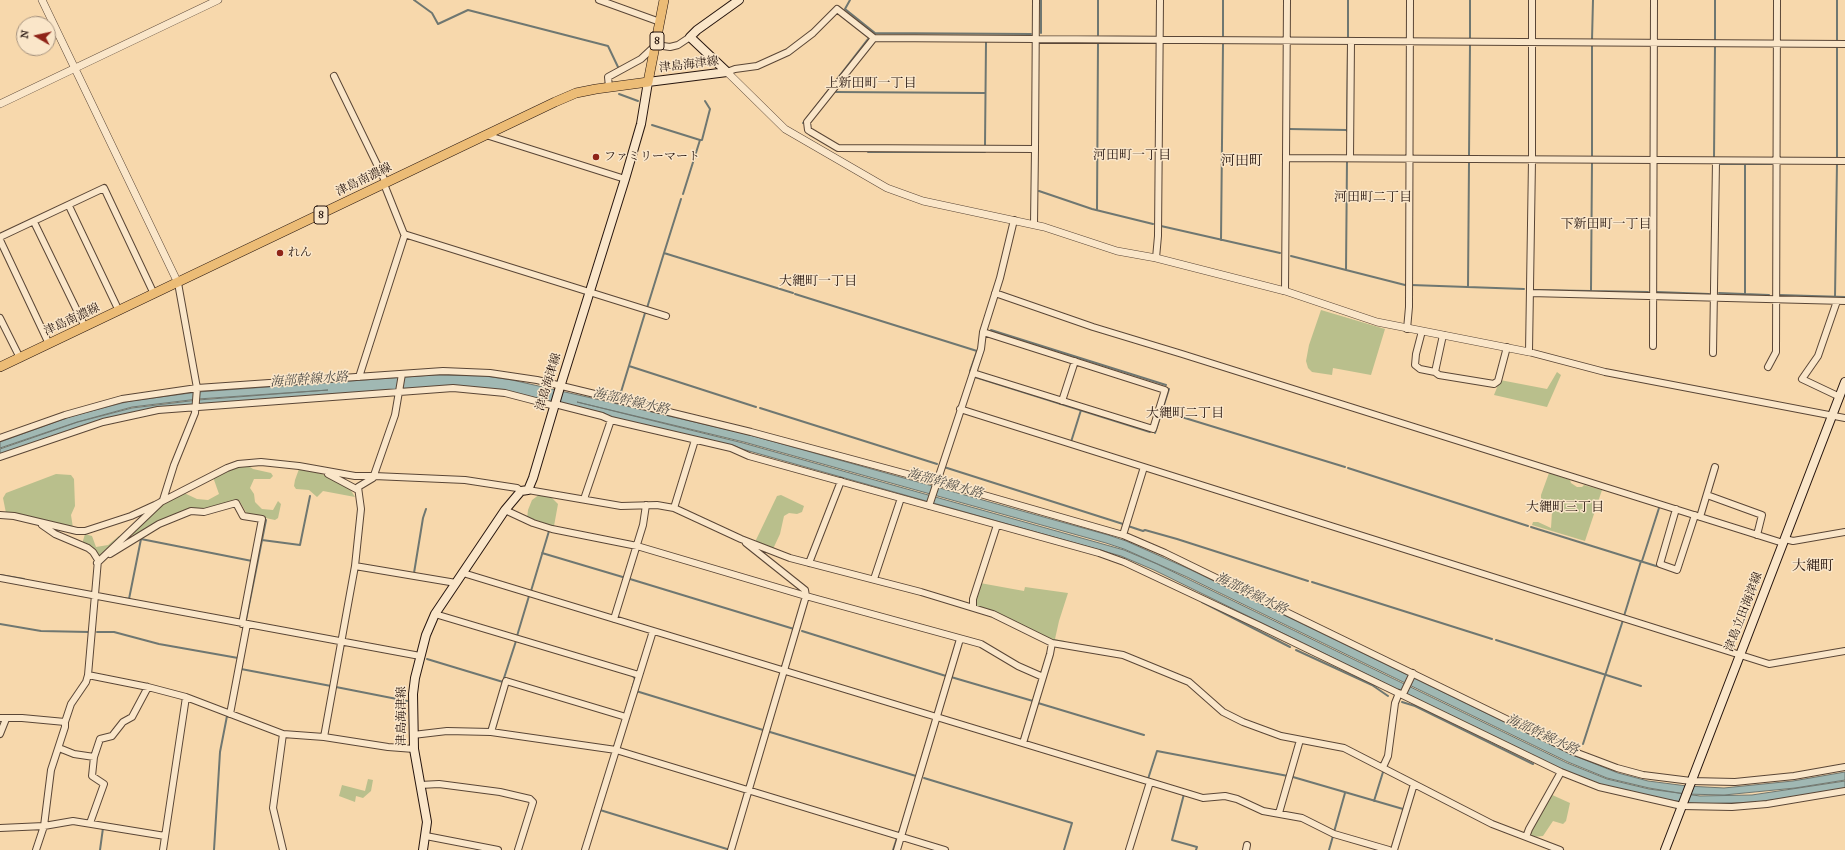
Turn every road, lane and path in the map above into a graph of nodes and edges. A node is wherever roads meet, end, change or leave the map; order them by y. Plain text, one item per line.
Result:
1 (42, 0) edge
2 (218, 0) edge
3 (599, 0) edge
4 (664, 0) edge
5 (739, 0) edge
6 (1036, 0) edge
7 (1160, 0) edge
8 (1287, 0) edge
9 (1410, 0) edge
10 (1532, 0) edge
11 (1654, 0) edge
12 (1777, 0) edge
13 (660, 22) junction
14 (690, 37) junction
15 (874, 38) junction
16 (1036, 38) junction
17 (1160, 40) junction
18 (1287, 41) junction
19 (1351, 41) junction
20 (1409, 42) junction
21 (1531, 42) junction
22 (1654, 42) junction
23 (1776, 44) junction
24 (1845, 44) edge
25 (656, 45) junction
26 (75, 69) junction
27 (727, 72) junction
28 (334, 76) dead end
29 (648, 82) junction
30 (609, 87) junction
31 (0, 104) edge
32 (486, 135) junction
33 (1035, 149) junction
34 (1286, 158) junction
35 (1350, 158) junction
36 (1408, 158) junction
37 (1532, 160) junction
38 (1653, 160) junction
39 (1716, 160) junction
40 (1776, 161) junction
41 (1845, 161) edge
42 (625, 179) junction
43 (385, 184) junction
44 (69, 206) junction
45 (1014, 220) junction
46 (34, 222) junction
47 (1034, 224) junction
48 (405, 234) junction
49 (0, 238) edge
50 (1156, 258) junction
51 (178, 283) junction
52 (1285, 291) junction
53 (589, 293) junction
54 (995, 293) junction
55 (1530, 293) junction
56 (154, 294) junction
57 (1653, 295) junction
58 (1714, 297) junction
59 (1775, 299) junction
60 (1836, 301) junction
61 (1845, 301) edge
62 (119, 311) junction
63 (666, 316) dead end
64 (0, 318) edge
65 (85, 327) junction
66 (1407, 329) junction
67 (1422, 331) junction
68 (983, 332) junction
69 (1443, 335) junction
70 (49, 344) junction
71 (1653, 346) dead end
72 (1507, 348) junction
73 (1529, 352) junction
74 (1713, 353) dead end
75 (20, 358) junction
76 (1075, 361) junction
77 (0, 367) edge
78 (1768, 367) dead end
79 (1435, 372) junction
80 (973, 373) junction
81 (401, 375) junction
82 (359, 378) junction
83 (1845, 382) edge
84 (559, 388) junction
85 (197, 389) junction
86 (398, 392) junction
87 (1840, 397) junction
88 (1062, 401) junction
89 (555, 405) junction
90 (196, 406) junction
91 (960, 409) junction
92 (1832, 415) junction
93 (1845, 418) edge
94 (611, 420) junction
95 (0, 438) edge
96 (695, 440) junction
97 (0, 457) edge
98 (1715, 467) dead end
99 (1144, 468) junction
100 (325, 472) junction
101 (374, 476) junction
102 (841, 481) junction
103 (936, 482) junction
104 (358, 490) junction
105 (525, 490) junction
106 (1707, 495) junction
107 (901, 498) junction
108 (584, 499) junction
109 (163, 500) junction
110 (646, 505) junction
111 (929, 506) junction
112 (674, 508) junction
113 (505, 510) junction
114 (1676, 510) junction
115 (0, 515) edge
116 (1697, 516) junction
117 (41, 524) junction
118 (997, 525) junction
119 (1845, 532) edge
120 (1123, 535) junction
121 (1757, 535) junction
122 (741, 540) junction
123 (1784, 541) junction
124 (637, 546) junction
125 (97, 563) junction
126 (809, 563) junction
127 (355, 566) junction
128 (463, 573) junction
129 (0, 578) edge
130 (874, 579) junction
131 (456, 583) junction
132 (94, 596) junction
133 (806, 596) junction
134 (972, 607) junction
135 (435, 614) junction
136 (614, 619) junction
137 (245, 624) junction
138 (653, 631) junction
139 (960, 639) junction
140 (341, 642) junction
141 (1052, 643) junction
142 (1845, 651) edge
143 (1740, 655) junction
144 (420, 656) junction
145 (785, 671) junction
146 (1412, 674) junction
147 (88, 675) junction
148 (639, 675) junction
149 (1043, 677) junction
150 (148, 687) junction
151 (1402, 694) junction
152 (186, 697) junction
153 (230, 714) junction
154 (626, 717) junction
155 (937, 717) junction
156 (3, 719) edge
157 (65, 722) junction
158 (491, 732) junction
159 (0, 734) edge
160 (283, 734) junction
161 (413, 735) junction
162 (324, 737) junction
163 (1300, 740) junction
164 (1023, 743) junction
165 (59, 748) junction
166 (414, 749) junction
167 (616, 750) junction
168 (94, 757) junction
169 (1382, 767) junction
170 (1845, 767) edge
171 (1561, 772) junction
172 (1150, 782) junction
173 (1690, 783) junction
174 (1414, 784) junction
175 (420, 785) junction
176 (749, 790) junction
177 (1845, 791) edge
178 (1682, 806) junction
179 (1279, 813) junction
180 (90, 823) junction
181 (44, 826) junction
182 (0, 828) edge
183 (165, 836) junction
184 (426, 836) junction
185 (901, 837) junction
186 (1526, 837) junction
187 (36, 850) edge
188 (163, 850) edge
189 (283, 850) edge
190 (423, 850) edge
191 (498, 850) edge
192 (518, 850) edge
193 (585, 850) edge
194 (731, 850) edge
195 (897, 850) edge
196 (945, 850) edge
197 (1130, 850) edge
198 (1389, 850) edge
199 (1394, 850) edge
200 (1560, 850) edge
201 (1665, 850) edge

1 - 26 street
2 - 26 street
3 - 13 street
4 - 13 main road, 8
5 - 14 main road
6 - 16 street
7 - 17 street
8 - 18 street
9 - 20 street
10 - 21 street
11 - 22 street
12 - 23 street
13 - 25 main road, 8
14 - 25 street
14 - 27 main road, 津島海津線
15 - 16 street
15 - 27 street
15 - 33 street
16 - 17 street
16 - 33 street
17 - 18 street
17 - 50 street
18 - 19 street
18 - 34 street
19 - 20 street
19 - 35 street
20 - 21 street
20 - 36 street
21 - 22 street
21 - 37 street
22 - 23 street
22 - 38 street
23 - 24 street
23 - 40 street
25 - 29 main road, 8
25 - 30 street
26 - 31 street
26 - 51 street
27 - 29 main road, 津島海津線
27 - 45 street
28 - 43 street
29 - 30 main road, 津島南濃線 / 8
29 - 42 main road, 津島海津線
30 - 32 main road, 津島南濃線 / 8
32 - 42 street
32 - 43 main road, 津島南濃線 / 8
33 - 47 street
34 - 35 street
34 - 52 street
35 - 36 street
36 - 37 street
36 - 66 street
37 - 38 street
37 - 55 street
38 - 39 street
38 - 57 street
39 - 40 street
39 - 58 street
40 - 41 street
40 - 59 street
42 - 53 main road, 津島海津線
43 - 48 street
43 - 51 main road, 津島南濃線 / 8
44 - 46 street
44 - 56 street
44 - 62 street
45 - 47 street
45 - 54 street
46 - 49 street
46 - 65 street
47 - 50 street
48 - 53 street
48 - 82 street
49 - 70 street
50 - 52 street
51 - 56 main road, 津島南濃線 / 8
51 - 85 street
52 - 66 street
53 - 63 street
53 - 84 main road, 津島海津線
54 - 68 street
54 - 114 street
55 - 57 street
55 - 73 street
56 - 62 main road, 津島南濃線 / 8
57 - 58 street
57 - 71 street
58 - 59 street
58 - 74 street
59 - 60 street
59 - 78 street
60 - 61 street
60 - 87 street
62 - 65 main road, 津島南濃線 / 8
64 - 75 street
65 - 70 main road, 津島南濃線 / 8
66 - 67 street
67 - 69 street
67 - 79 street
68 - 76 street
68 - 80 street
69 - 72 street
69 - 79 street
70 - 75 main road, 津島南濃線 / 8
72 - 73 street
72 - 79 street
73 - 92 street
75 - 77 main road, 津島南濃線 / 8
76 - 88 street
76 - 88 street
80 - 88 street
80 - 91 street
81 - 82 street
81 - 84 street
81 - 86 street
82 - 85 street
83 - 87 main road, 津島立田海津線
84 - 89 main road, 津島海津線
84 - 103 street
85 - 90 street
85 - 95 street
86 - 89 street
86 - 90 street
86 - 101 street
87 - 92 main road, 津島立田海津線
89 - 94 street
89 - 105 main road, 津島海津線
90 - 97 street
90 - 109 street
91 - 99 street
91 - 103 street
92 - 93 street
92 - 123 main road, 津島立田海津線
94 - 96 street
94 - 108 street
96 - 102 street
96 - 112 street
98 - 106 street
99 - 120 street
99 - 143 street
100 - 101 street
100 - 104 street
100 - 109 street
101 - 104 street
101 - 105 street
102 - 107 street
102 - 126 street
103 - 111 street
103 - 120 street
104 - 127 street
105 - 108 street
105 - 113 main road, 津島海津線
106 - 116 street
106 - 121 street
107 - 111 street
107 - 130 street
108 - 110 street
109 - 117 street
109 - 125 street
110 - 112 street
110 - 124 street
111 - 118 street
112 - 122 street
113 - 124 street
113 - 128 main road, 津島海津線
114 - 116 street
114 - 116 street
115 - 117 street
116 - 121 street
117 - 125 street
118 - 134 street
118 - 151 street
119 - 123 street
120 - 146 street
121 - 123 street
122 - 126 street
122 - 133 street
123 - 143 main road, 津島立田海津線
124 - 133 street
124 - 136 street
125 - 132 street
125 - 137 street
126 - 130 street
127 - 131 street
127 - 140 street
128 - 131 main road, 津島海津線
128 - 136 street
129 - 132 street
130 - 134 street
131 - 135 main road, 津島海津線
132 - 137 street
132 - 147 street
133 - 139 street
133 - 145 street
134 - 141 street
135 - 144 main road, 津島海津線
135 - 148 street
136 - 138 street
137 - 140 street
137 - 153 street
138 - 145 street
138 - 148 street
139 - 149 street
139 - 155 street
140 - 144 street
140 - 162 street
141 - 149 street
141 - 163 street
142 - 143 street
143 - 173 main road, 津島立田海津線
144 - 161 main road, 津島海津線
145 - 155 street
145 - 176 street
146 - 151 street
146 - 173 street
147 - 150 street
147 - 157 street
148 - 154 street
149 - 164 street
150 - 152 street
150 - 168 street
151 - 169 street
151 - 171 street
152 - 153 street
152 - 183 street
153 - 160 street
154 - 158 street
154 - 167 street
155 - 164 street
155 - 185 street
156 - 157 street
156 - 159 street
157 - 165 street
158 - 161 street
158 - 167 street
160 - 162 street
160 - 189 street
161 - 166 main road, 津島海津線
162 - 166 street
163 - 169 street
163 - 179 street
164 - 172 street
165 - 168 street
165 - 181 street
166 - 175 main road, 津島海津線
167 - 176 street
167 - 193 street
168 - 180 street
169 - 174 street
170 - 173 street
171 - 178 street
171 - 186 street
172 - 179 street
172 - 197 street
173 - 178 main road, 津島立田海津線
174 - 186 street
174 - 199 street
175 - 184 main road, 津島海津線
175 - 192 street
176 - 185 street
176 - 194 street
177 - 178 street
178 - 201 main road, 津島立田海津線
179 - 198 street
180 - 181 street
180 - 183 street
181 - 182 street
181 - 187 street
183 - 188 street
184 - 190 main road, 津島海津線
184 - 191 street
185 - 195 street
185 - 196 street
186 - 200 street

